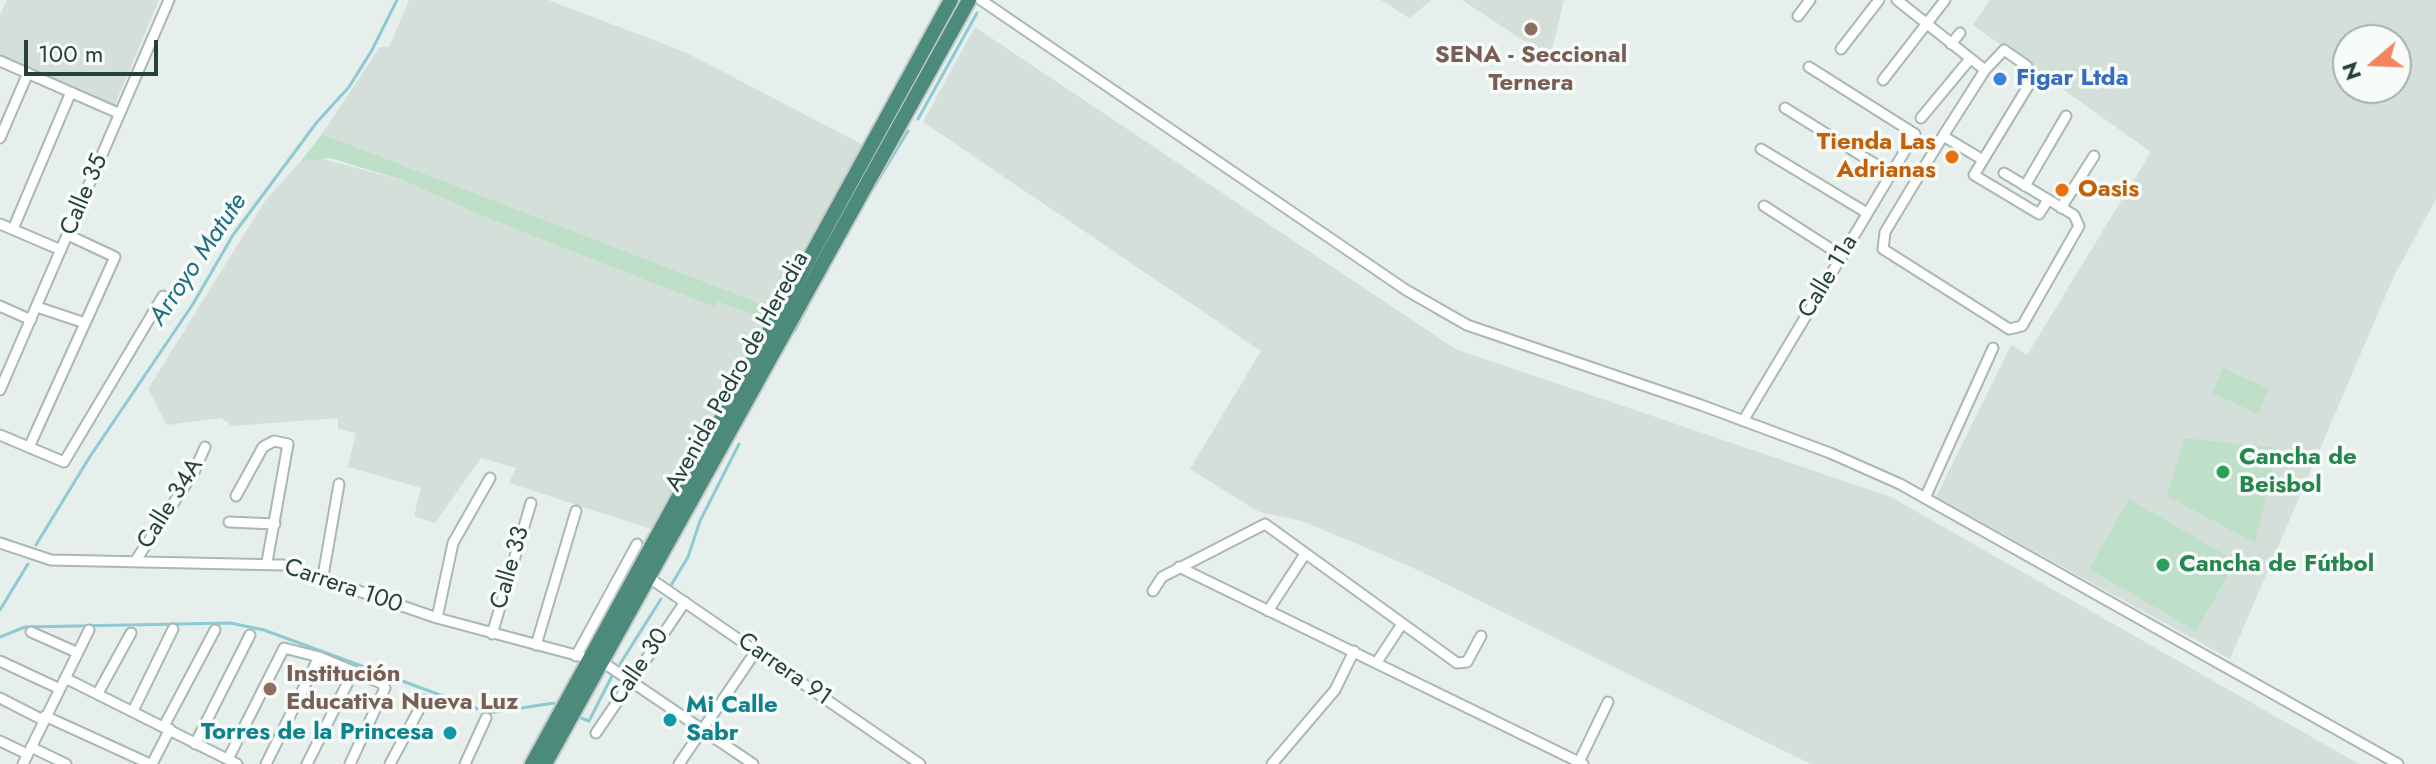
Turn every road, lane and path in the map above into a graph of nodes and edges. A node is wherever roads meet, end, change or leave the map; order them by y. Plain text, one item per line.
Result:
1 (169, 0) edge
2 (951, 0) edge
3 (969, 0) edge
4 (981, 0) edge
5 (1810, 0) edge
6 (1879, 0) edge
7 (1897, 0) edge
8 (1945, 0) edge
9 (1798, 16) dead end
10 (1927, 24) junction
11 (1960, 33) dead end
12 (1951, 44) junction
13 (1841, 49) dead end
14 (1970, 59) junction
15 (0, 61) edge
16 (1809, 67) dead end
17 (1985, 70) junction
18 (28, 73) junction
19 (1883, 80) dead end
20 (71, 92) junction
21 (1785, 108) dead end
22 (118, 113) junction
23 (2066, 116) dead end
24 (1921, 118) dead end
25 (1943, 136) junction
26 (0, 138) edge
27 (1761, 149) dead end
28 (2094, 156) dead end
29 (1983, 160) junction
30 (2004, 173) dead end
31 (1891, 174) junction
32 (2025, 186) junction
33 (2048, 200) junction
34 (1764, 206) dead end
35 (2061, 208) junction
36 (1867, 213) junction
37 (0, 224) edge
38 (13, 229) junction
39 (68, 235) junction
40 (61, 250) junction
41 (1842, 256) junction
42 (163, 296) dead end
43 (0, 306) edge
44 (37, 307) junction
45 (31, 320) junction
46 (85, 323) junction
47 (1993, 348) dead end
48 (1, 387) edge
49 (1743, 421) junction
50 (0, 435) edge
51 (30, 445) junction
52 (205, 447) dead end
53 (490, 478) dead end
54 (339, 484) dead end
55 (236, 496) dead end
56 (1925, 498) junction
57 (531, 503) dead end
58 (576, 511) dead end
59 (229, 522) dead end
60 (275, 524) junction
61 (0, 543) edge
62 (637, 544) dead end
63 (1305, 554) junction
64 (136, 560) junction
65 (267, 562) junction
66 (1179, 567) junction
67 (323, 576) junction
68 (648, 577) junction
69 (1153, 591) dead end
70 (685, 602) junction
71 (1268, 611) junction
72 (437, 618) junction
73 (1402, 624) junction
74 (173, 629) dead end
75 (89, 630) dead end
76 (215, 630) dead end
77 (31, 632) dead end
78 (131, 633) dead end
79 (492, 634) junction
80 (250, 635) dead end
81 (1481, 636) dead end
82 (536, 645) junction
83 (756, 651) junction
84 (1354, 651) junction
85 (76, 652) junction
86 (319, 657) junction
87 (588, 658) junction
88 (0, 661) edge
89 (1377, 662) junction
90 (353, 672) junction
91 (65, 678) junction
92 (630, 681) junction
93 (60, 689) junction
94 (98, 693) junction
95 (0, 698) edge
96 (424, 700) dead end
97 (1608, 702) dead end
98 (133, 711) junction
99 (44, 718) junction
100 (486, 718) dead end
101 (167, 727) junction
102 (702, 730) junction
103 (596, 733) dead end
104 (0, 741) edge
105 (195, 744) junction
106 (29, 750) junction
107 (233, 762) edge
108 (1581, 763) edge
109 (23, 764) edge
110 (66, 764) edge
111 (151, 764) edge
112 (266, 764) edge
113 (307, 764) edge
114 (350, 764) edge
115 (390, 764) edge
116 (465, 764) edge
117 (532, 764) edge
118 (545, 764) edge
119 (679, 764) edge
120 (753, 764) edge
121 (920, 764) edge
122 (1272, 764) edge
123 (2398, 764) edge

1 - 22 street, Calle 35
2 - 87 highway, Avenida Pedro de Heredia
3 - 68 highway, Avenida Pedro de Heredia
4 - 49 street
5 - 9 street
6 - 13 street
7 - 10 street
8 - 10 street
10 - 12 street
10 - 19 street
11 - 12 street
12 - 14 street
14 - 17 street
14 - 24 street
15 - 18 street
16 - 31 street, Calle 11a
17 - 25 street
17 - 29 street
18 - 20 street
18 - 26 street
20 - 22 street
20 - 38 street
21 - 31 street
22 - 39 street, Calle 35
23 - 32 street
25 - 29 street
25 - 35 street
27 - 36 street
28 - 35 street
29 - 33 street
30 - 32 street
31 - 36 street, Calle 11a
32 - 33 street
33 - 35 street
34 - 41 street
36 - 41 street, Calle 11a
37 - 38 street
38 - 40 street
39 - 40 street, Calle 35
39 - 46 street
40 - 44 street, Calle 35
41 - 49 street, Calle 11a
42 - 51 street
43 - 45 street
44 - 45 street, Calle 35
44 - 46 street
45 - 48 street, Calle 35
46 - 51 street
47 - 56 street
49 - 56 street
50 - 51 street
52 - 64 street, Calle 34A
53 - 72 street
54 - 67 street
55 - 60 street
56 - 123 street
57 - 79 street, Calle 33
58 - 82 street
59 - 60 street
60 - 65 street
61 - 64 street, Carrera 100
62 - 87 street
63 - 66 street
63 - 71 street
63 - 73 street
64 - 65 street, Carrera 100
65 - 67 street, Carrera 100
66 - 69 street
66 - 71 street
67 - 72 street, Carrera 100
68 - 70 street, Carrera 91
68 - 87 highway, Avenida Pedro de Heredia
70 - 83 street, Carrera 91
70 - 92 street, Calle 30
71 - 84 street
72 - 79 street, Carrera 100
73 - 81 street
73 - 89 street
74 - 98 street
75 - 85 street
76 - 101 street
77 - 85 street
78 - 94 street
79 - 82 street, Carrera 100
80 - 105 street
82 - 87 street, Carrera 100
83 - 102 street
83 - 121 street, Carrera 91
84 - 89 street
84 - 122 street
85 - 91 street
86 - 90 street
86 - 107 street
86 - 112 street
87 - 92 street, Carrera 100
87 - 117 highway, Avenida Pedro de Heredia
87 - 118 highway, Avenida Pedro de Heredia
88 - 93 street
89 - 108 street
90 - 113 street
90 - 114 street
91 - 93 street
91 - 94 street
92 - 102 street, Carrera 100
92 - 103 street, Calle 30
93 - 99 street
94 - 98 street
95 - 99 street
96 - 115 street
97 - 108 street
98 - 101 street
99 - 106 street
99 - 111 street
100 - 116 street
101 - 105 street
101 - 111 street
102 - 119 street
102 - 120 street, Carrera 100
104 - 106 street
105 - 107 street
106 - 109 street
106 - 110 street

